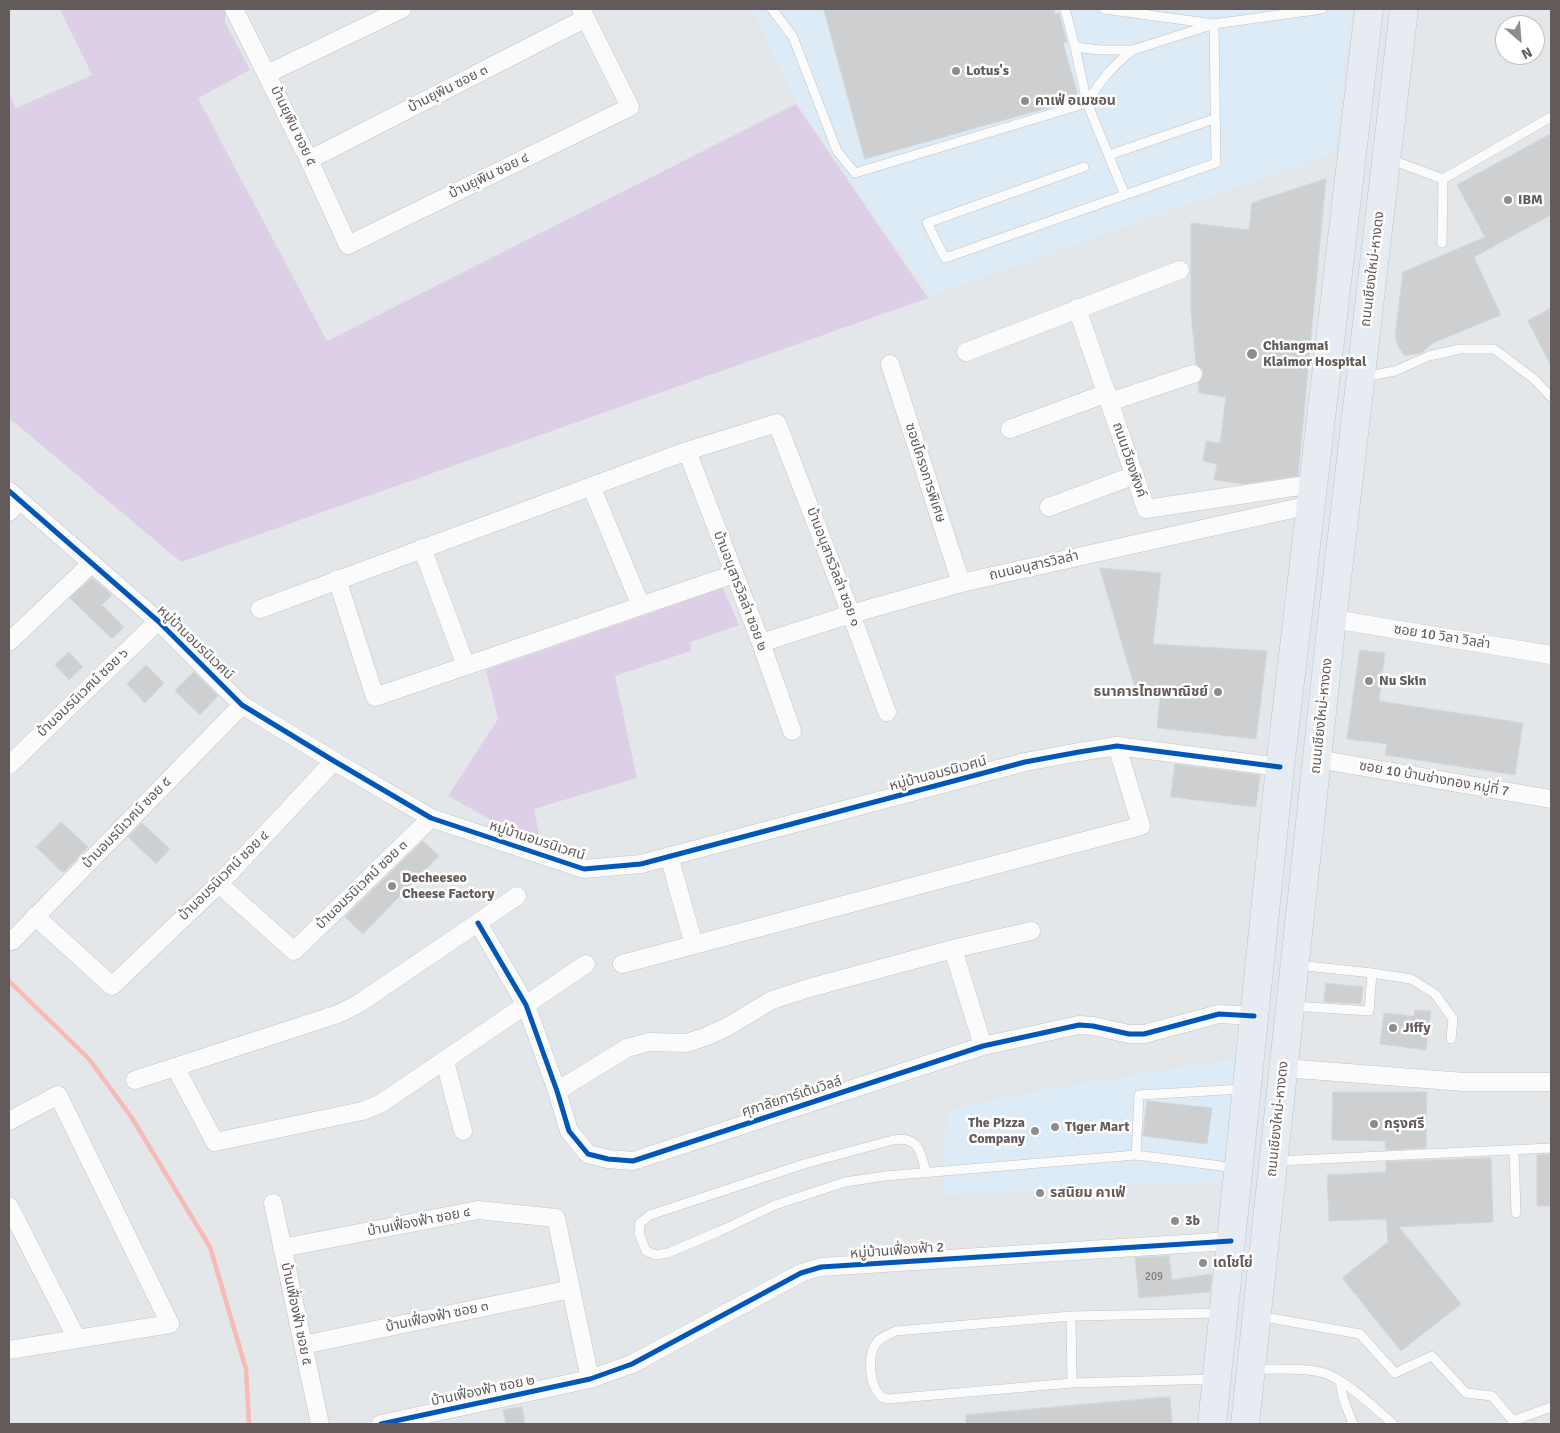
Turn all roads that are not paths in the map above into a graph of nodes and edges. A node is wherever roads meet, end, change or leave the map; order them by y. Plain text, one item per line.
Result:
1 (234, 9) edge
2 (402, 9) edge
3 (772, 9) edge
4 (1065, 9) edge
5 (1104, 9) edge
6 (1322, 9) edge
7 (1370, 9) edge
8 (1407, 10) edge
9 (584, 13) edge
10 (1214, 24) junction
11 (1075, 47) junction
12 (1133, 50) junction
13 (267, 74) junction
14 (1087, 104) junction
15 (1551, 116) edge
16 (1214, 119) junction
17 (1109, 155) junction
18 (1386, 158) junction
19 (309, 160) junction
20 (1084, 166) dead end
21 (1443, 179) junction
22 (1125, 195) junction
23 (1442, 243) dead end
24 (348, 245) joint
25 (1180, 270) dead end
26 (1078, 308) junction
27 (966, 352) dead end
28 (890, 364) dead end
29 (1193, 374) dead end
30 (1360, 378) junction
31 (1551, 397) edge
32 (1108, 398) junction
33 (1010, 429) dead end
34 (687, 451) junction
35 (1135, 475) junction
36 (591, 486) junction
37 (1312, 494) junction
38 (12, 502) edge
39 (1049, 508) dead end
40 (422, 548) junction
41 (92, 564) junction
42 (734, 574) junction
43 (337, 580) junction
44 (961, 583) junction
45 (641, 606) junction
46 (260, 609) dead end
47 (851, 614) junction
48 (158, 621) junction
49 (1331, 628) junction
50 (1295, 632) junction
51 (9, 642) edge
52 (761, 643) junction
53 (1551, 655) edge
54 (466, 666) junction
55 (242, 705) junction
56 (887, 712) dead end
57 (792, 731) dead end
58 (1117, 746) junction
59 (1317, 759) junction
60 (334, 761) junction
61 (9, 765) edge
62 (1280, 767) junction
63 (1551, 799) edge
64 (430, 818) junction
65 (669, 856) junction
66 (219, 884) junction
67 (517, 896) dead end
68 (35, 916) junction
69 (478, 923) junction
70 (1031, 931) dead end
71 (12, 940) dead end
72 (694, 945) junction
73 (953, 949) junction
74 (586, 964) dead end
75 (622, 964) dead end
76 (1295, 965) junction
77 (1372, 974) junction
78 (526, 1005) junction
79 (1290, 1006) junction
80 (1254, 1016) junction
81 (1451, 1039) dead end
82 (983, 1046) junction
83 (444, 1061) junction
84 (175, 1067) junction
85 (1284, 1068) junction
86 (135, 1080) dead end
87 (1551, 1082) edge
88 (1247, 1088) junction
89 (557, 1091) junction
90 (9, 1121) edge
91 (463, 1131) dead end
92 (1551, 1148) edge
93 (1514, 1150) junction
94 (1136, 1155) junction
95 (1274, 1162) junction
96 (1239, 1169) junction
97 (926, 1173) junction
98 (273, 1203) dead end
99 (9, 1206) edge
100 (1516, 1213) dead end
101 (1231, 1241) junction
102 (282, 1248) junction
103 (571, 1289) junction
104 (1224, 1313) junction
105 (1071, 1316) junction
106 (1257, 1316) junction
107 (76, 1339) junction
108 (303, 1345) junction
109 (9, 1350) edge
110 (1251, 1369) junction
111 (590, 1379) junction
112 (1217, 1379) junction
113 (1340, 1381) junction
114 (1072, 1383) junction
115 (1551, 1407) edge
116 (320, 1424) edge
117 (381, 1424) edge
118 (1212, 1424) edge
119 (1245, 1424) edge
120 (1352, 1424) edge
121 (1392, 1424) edge

1 - 13 street, บ้านยุพิน ซอย ๕
2 - 13 street
3 - 14 lane
4 - 11 lane
5 - 10 lane
6 - 10 lane
7 - 37 main road
8 - 18 main road, ถนนเชียงใหม่-หางดง
9 - 19 street, บ้านยุพิน ซอย ๓
9 - 24 street, บ้านยุพิน ซอย ๔
10 - 12 lane
10 - 16 lane
11 - 12 lane
11 - 14 lane
12 - 14 lane
13 - 19 street, บ้านยุพิน ซอย ๕
14 - 17 lane
15 - 21 lane
16 - 17 lane
16 - 22 lane
17 - 22 lane
18 - 21 lane
18 - 30 main road, ถนนเชียงใหม่-หางดง
19 - 24 street, บ้านยุพิน ซอย ๕
20 - 22 lane
21 - 23 lane
25 - 26 street
26 - 27 street
26 - 32 street, ถนนเวียงพิงค์
28 - 44 street, ซอยโครงการพิเศษ
29 - 32 street
30 - 31 lane
30 - 49 main road, ถนนเชียงใหม่-หางดง
32 - 33 street
32 - 35 street, ถนนเวียงพิงค์
34 - 36 street
34 - 42 street, บ้านอนุสารวิลล่า ซอย ๒
34 - 47 street, บ้านอนุสารวิลล่า ซอย ๑
35 - 37 street, ถนนเวียงพิงค์
35 - 39 street
36 - 40 street
36 - 45 street
37 - 44 street, ถนนอนุสารวิลล่า
37 - 50 main road
38 - 41 street, หมู่บ้านอมรนิเวศน์
40 - 43 street
40 - 54 street
41 - 48 street, หมู่บ้านอมรนิเวศน์
41 - 51 street
42 - 45 street
42 - 52 street, บ้านอนุสารวิลล่า ซอย ๒
43 - 46 street
43 - 54 street
44 - 47 street, ถนนอนุสารวิลล่า
45 - 54 street
47 - 52 street, ถนนอนุสารวิลล่า
47 - 56 street, บ้านอนุสารวิลล่า ซอย ๑
48 - 55 street, หมู่บ้านอมรนิเวศน์
48 - 61 street, บ้านอมรนิเวศน์ ซอย ๖
49 - 50 main road
49 - 53 street, ซอย 10 วิลา วิลล่า
49 - 59 main road, ถนนเชียงใหม่-หางดง
50 - 62 main road
52 - 57 street, บ้านอนุสารวิลล่า ซอย ๒
55 - 60 street, หมู่บ้านอมรนิเวศน์
55 - 68 street, บ้านอมรนิเวศน์ ซอย ๕
58 - 62 street, หมู่บ้านอมรนิเวศน์
58 - 65 street, หมู่บ้านอมรนิเวศน์
58 - 72 street
59 - 63 street, ซอย 10 บ้านช่างทอง หมู่ที่ 7
59 - 76 main road, ถนนเชียงใหม่-หางดง
60 - 64 street, หมู่บ้านอมรนิเวศน์
60 - 66 street, บ้านอมรนิเวศน์ ซอย ๔
62 - 80 main road
64 - 65 street, หมู่บ้านอมรนิเวศน์
64 - 66 street, บ้านอมรนิเวศน์ ซอย ๓
65 - 72 street
66 - 68 street, บ้านอมรนิเวศน์ ซอย ๔
67 - 69 street
68 - 71 street, บ้านอมรนิเวศน์ ซอย ๕
69 - 78 street, ศุภาลัยการ์เด้นวิลล์
69 - 84 street
70 - 73 street
72 - 75 street
73 - 82 street
73 - 89 street
74 - 78 street
76 - 77 lane
76 - 79 main road, ถนนเชียงใหม่-หางดง
77 - 79 lane
77 - 81 lane
78 - 83 street
78 - 89 street, ศุภาลัยการ์เด้นวิลล์
79 - 85 main road, ถนนเชียงใหม่-หางดง
80 - 82 street, ศุภาลัยการ์เด้นวิลล์
80 - 88 main road
82 - 89 street, ศุภาลัยการ์เด้นวิลล์
83 - 84 street
83 - 91 street
84 - 86 street
85 - 87 street
85 - 95 main road, ถนนเชียงใหม่-หางดง
88 - 94 lane
88 - 96 main road
90 - 107 street
92 - 93 lane
93 - 95 lane
93 - 100 lane
94 - 96 lane
94 - 97 lane
95 - 106 main road, ถนนเชียงใหม่-หางดง
96 - 101 main road
97 - 97 lane
98 - 102 street, บ้านเฟื่องฟ้า ซอย ๕
99 - 107 street
101 - 104 main road
101 - 111 street, หมู่บ้านเฟื่องฟ้า 2
102 - 103 street, บ้านเฟื่องฟ้า ซอย ๔
102 - 108 street, บ้านเฟื่องฟ้า ซอย ๕
103 - 108 street, บ้านเฟื่องฟ้า ซอย ๓
103 - 111 street
104 - 105 lane
104 - 112 main road
105 - 114 lane
105 - 114 lane
106 - 110 main road, ถนนเชียงใหม่-หางดง
106 - 115 lane
107 - 109 street
108 - 116 street, บ้านเฟื่องฟ้า ซอย ๕
110 - 113 lane
110 - 119 main road, ถนนเชียงใหม่-หางดง
111 - 117 street, บ้านเฟื่องฟ้า ซอย ๒
112 - 114 lane
112 - 118 main road
113 - 120 lane
113 - 121 lane

